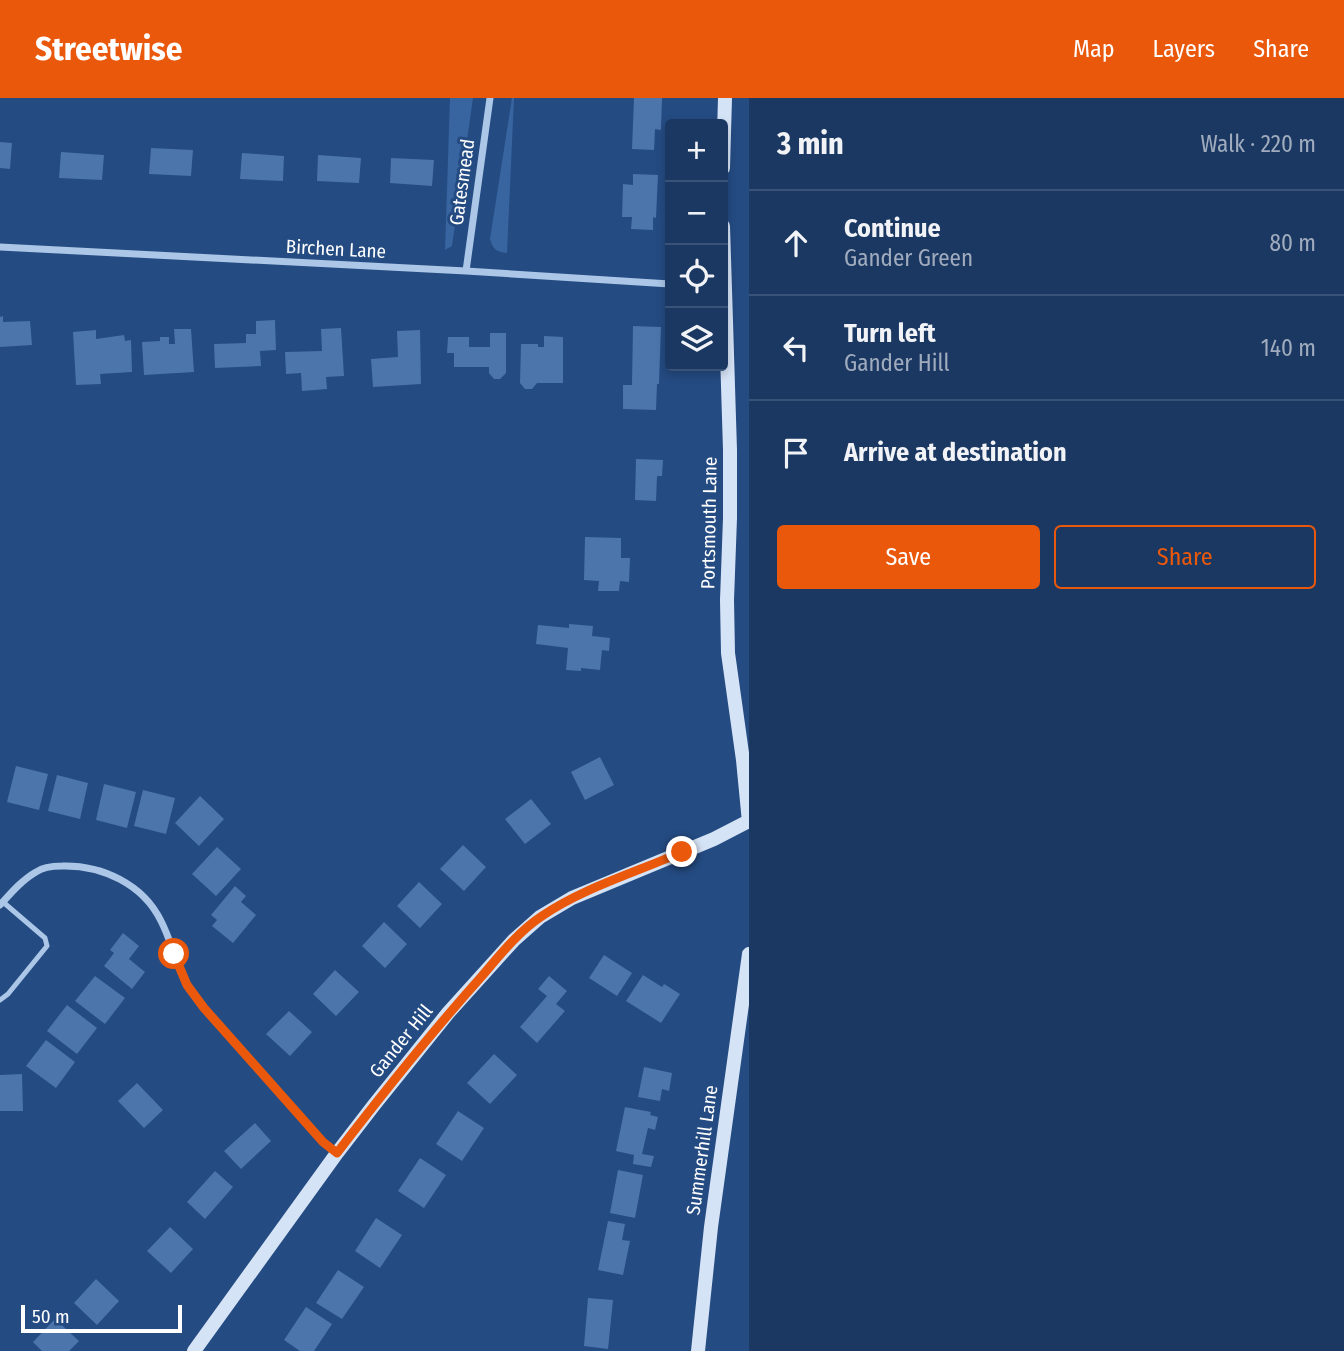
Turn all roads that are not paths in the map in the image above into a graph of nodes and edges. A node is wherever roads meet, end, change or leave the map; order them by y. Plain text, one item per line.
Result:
1 (490, 98) edge
2 (725, 98) edge
3 (724, 119) edge
4 (0, 247) edge
5 (466, 271) junction
6 (665, 284) edge
7 (724, 308) edge
8 (736, 713) junction
9 (749, 724) edge
10 (749, 821) edge
11 (1, 903) edge
12 (749, 954) edge
13 (0, 1000) edge
14 (337, 1153) junction
15 (194, 1351) edge
16 (698, 1351) edge

1 - 5 street, Gatesmead
2 - 3 street
4 - 5 street, Birchen Lane
5 - 6 street, Birchen Lane
7 - 8 street, Portsmouth Lane
8 - 9 street
8 - 10 street, Portsmouth Lane
10 - 14 street, Gander Hill
11 - 13 lane
11 - 14 street
12 - 16 street, Summerhill Lane
14 - 15 street, Gander Hill

